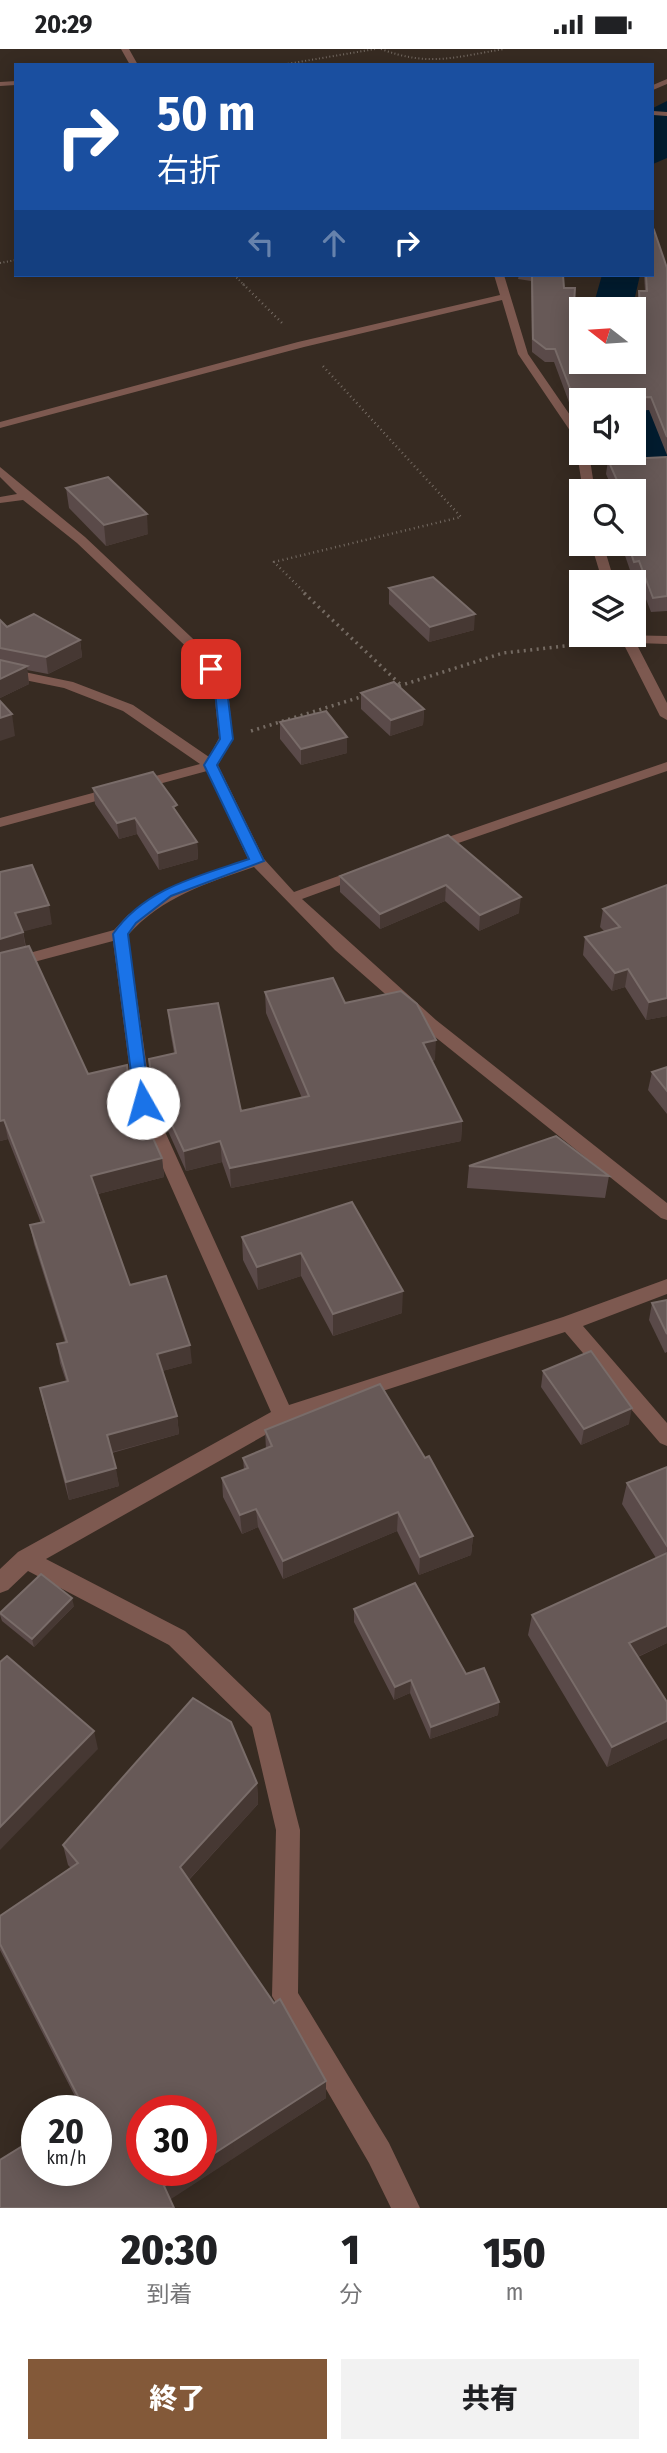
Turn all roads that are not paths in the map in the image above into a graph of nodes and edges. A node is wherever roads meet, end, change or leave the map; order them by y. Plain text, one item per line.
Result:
1 (499, 277) edge
2 (504, 297) junction
3 (569, 421) edge
4 (0, 425) edge
5 (0, 470) edge
6 (25, 496) junction
7 (0, 500) edge
8 (646, 638) edge
9 (667, 640) edge
10 (631, 647) edge
11 (0, 671) edge
12 (667, 716) edge
13 (211, 765) junction
14 (667, 766) edge
15 (0, 823) edge
16 (415, 853) edge
17 (257, 861) junction
18 (378, 867) edge
19 (291, 898) junction
20 (120, 934) junction
21 (0, 966) edge
22 (667, 1213) edge
23 (667, 1286) edge
24 (569, 1323) junction
25 (283, 1415) junction
26 (667, 1437) edge
27 (26, 1559) junction
28 (0, 1583) edge
29 (406, 2208) edge

1 - 2 street
2 - 3 street
2 - 4 street
5 - 6 street
6 - 7 street
6 - 13 street
8 - 9 street
10 - 12 street
11 - 13 street
13 - 15 street
13 - 17 street
14 - 16 street
17 - 19 street
17 - 20 street
18 - 19 street
19 - 22 street
20 - 21 street
20 - 25 street
23 - 24 street
24 - 25 street
24 - 26 street
25 - 27 street
27 - 28 street
27 - 29 street

